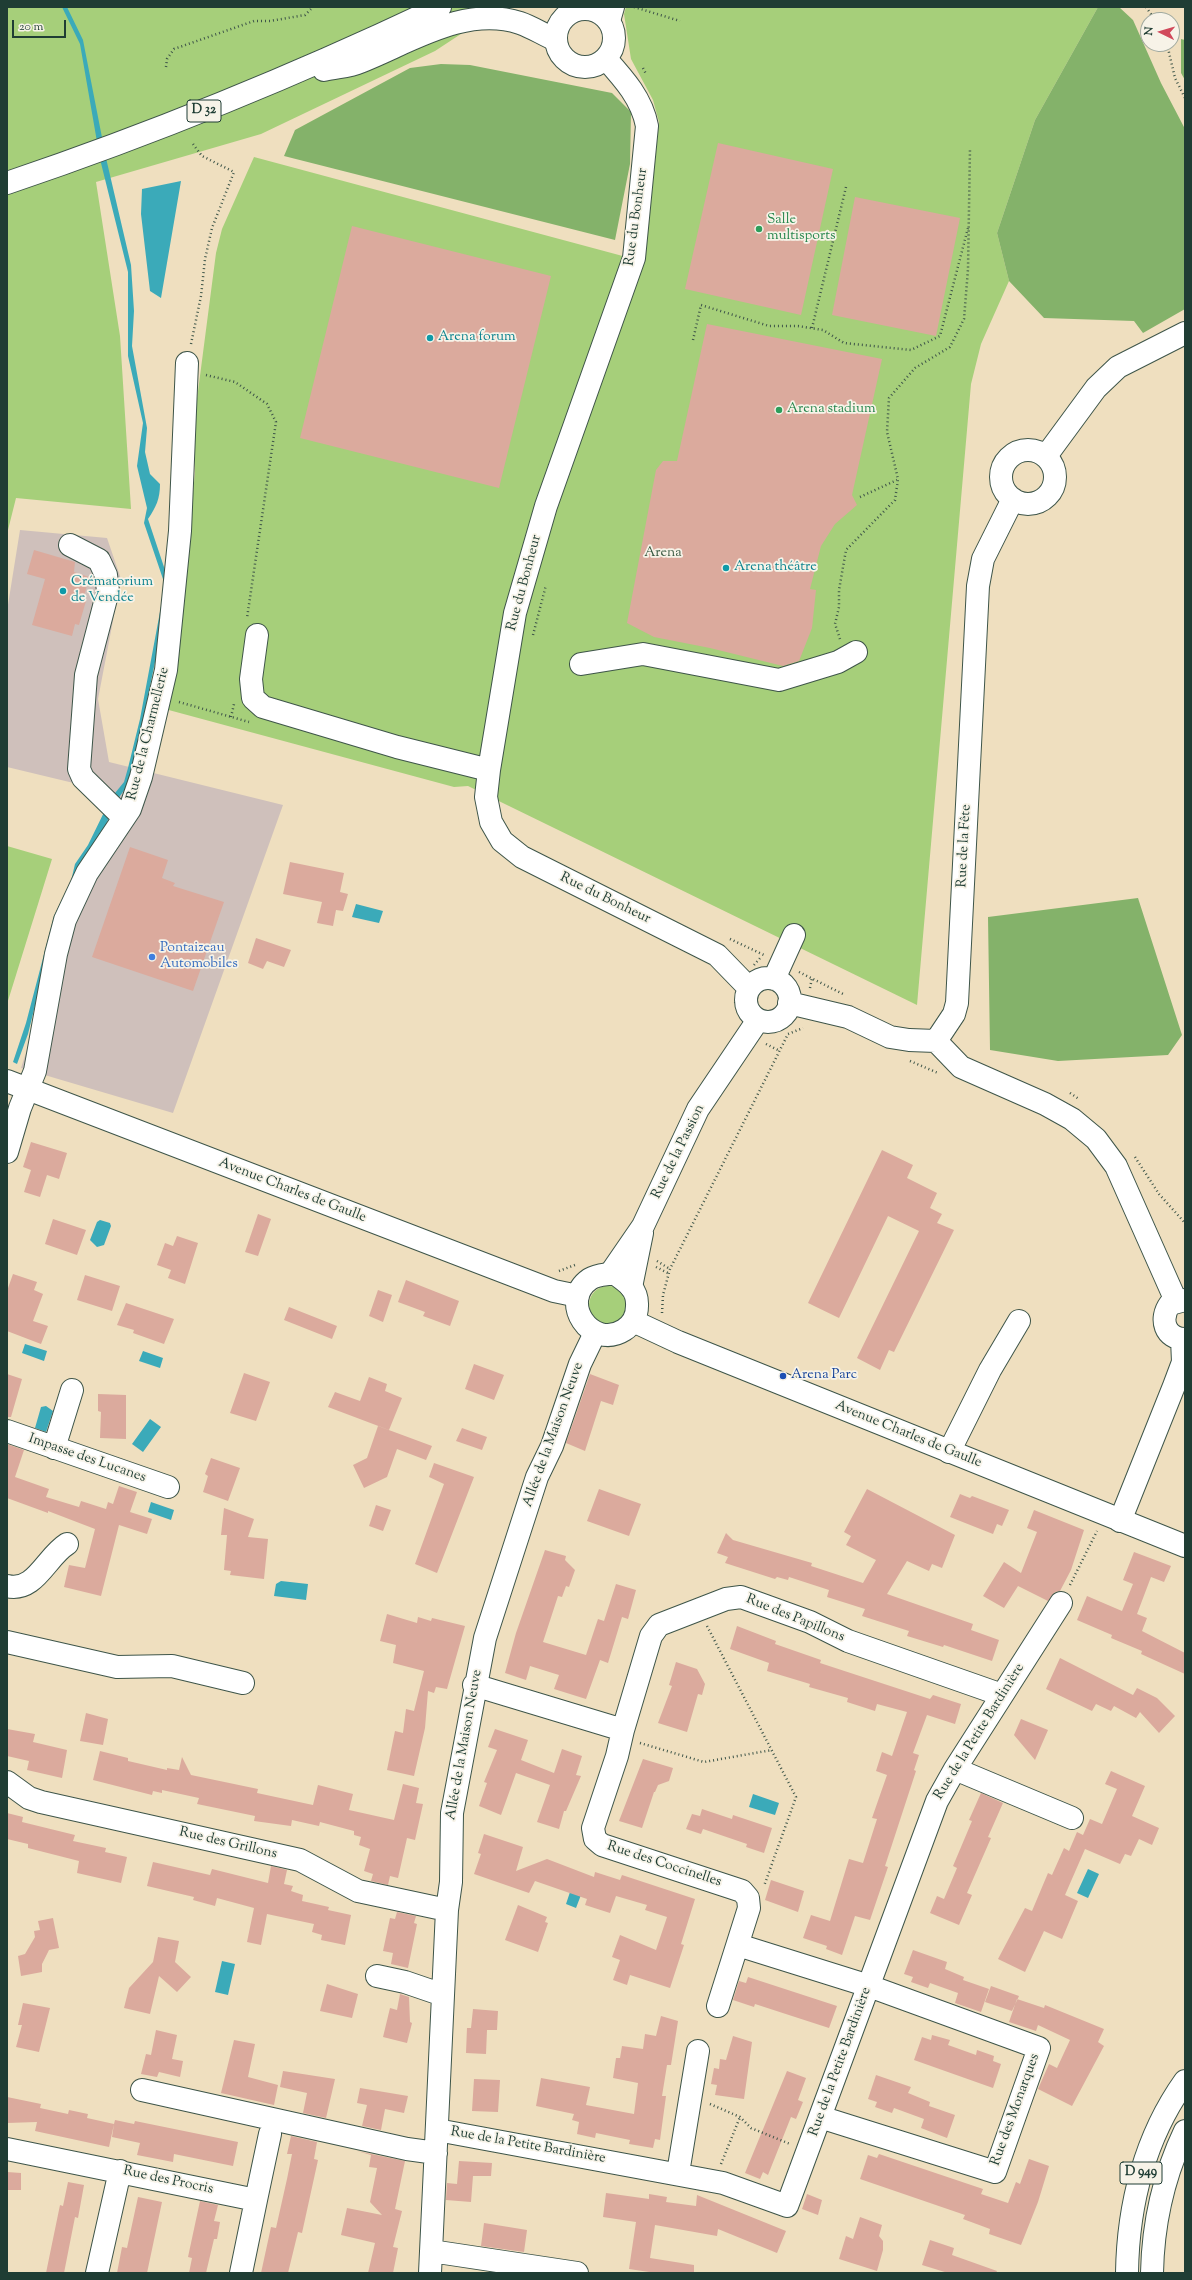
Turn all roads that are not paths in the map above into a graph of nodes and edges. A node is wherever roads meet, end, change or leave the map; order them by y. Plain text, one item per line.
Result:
1 (440, 7) edge
2 (611, 14) edge
3 (556, 40) junction
4 (606, 59) junction
5 (289, 76) junction
6 (7, 183) edge
7 (1185, 333) edge
8 (187, 367) road end
9 (1046, 456) junction
10 (1013, 500) junction
11 (70, 545) dead end
12 (251, 629) road end
13 (847, 657) road end
14 (582, 664) dead end
15 (489, 770) junction
16 (121, 815) junction
17 (794, 935) dead end
18 (778, 971) junction
19 (750, 988) junction
20 (789, 1003) junction
21 (758, 1020) junction
22 (936, 1041) junction
23 (7, 1081) edge
24 (27, 1089) junction
25 (7, 1152) edge
26 (644, 1226) junction
27 (610, 1274) junction
28 (631, 1287) junction
29 (578, 1296) junction
30 (1180, 1300) edge
31 (633, 1321) junction
32 (1019, 1321) dead end
33 (595, 1333) junction
34 (1184, 1339) edge
35 (72, 1390) dead end
36 (7, 1431) edge
37 (54, 1448) junction
38 (949, 1452) junction
39 (168, 1487) dead end
40 (1113, 1517) junction
41 (67, 1544) dead end
42 (1185, 1546) edge
43 (7, 1586) edge
44 (1061, 1603) road end
45 (7, 1642) edge
46 (243, 1683) dead end
47 (474, 1685) junction
48 (1002, 1695) junction
49 (622, 1734) junction
50 (954, 1769) junction
51 (7, 1782) edge
52 (1072, 1818) dead end
53 (447, 1910) junction
54 (738, 1945) junction
55 (377, 1976) dead end
56 (869, 1986) junction
57 (443, 1995) junction
58 (718, 2006) dead end
59 (698, 2051) dead end
60 (1185, 2081) edge
61 (142, 2090) dead end
62 (820, 2117) junction
63 (437, 2130) junction
64 (1185, 2131) edge
65 (270, 2134) dead end
66 (7, 2149) edge
67 (436, 2153) junction
68 (120, 2171) junction
69 (678, 2173) junction
70 (256, 2200) junction
71 (431, 2251) junction
72 (97, 2273) edge
73 (241, 2273) edge
74 (430, 2273) edge
75 (576, 2273) edge
76 (1127, 2273) edge
77 (1152, 2273) edge

1 - 5 street, D 32
2 - 3 street
2 - 4 street
3 - 4 street
3 - 5 street
4 - 15 street, Rue du Bonheur
5 - 6 street, D 32
7 - 9 street
8 - 16 street, Rue de la Charmellerie
9 - 10 street
9 - 10 street
10 - 22 street, Rue de la Fête
11 - 16 street
12 - 15 street
13 - 14 street
15 - 19 street, Rue du Bonheur
16 - 24 street, Rue de la Charmellerie
17 - 18 street
18 - 19 street
18 - 20 street
19 - 21 street
20 - 21 street
20 - 22 street
21 - 26 street, Rue de la Passion
22 - 30 street
23 - 24 street, Avenue Charles de Gaulle
24 - 25 street, Rue de la Charmellerie
24 - 29 street, Avenue Charles de Gaulle
26 - 27 street
26 - 28 street
27 - 28 street
27 - 29 street
28 - 31 street
29 - 33 street
30 - 34 street
31 - 33 street
31 - 38 street, Avenue Charles de Gaulle
32 - 38 street
33 - 47 street, Allée de la Maison Neuve
34 - 40 street
35 - 37 street
36 - 37 street, Impasse des Lucanes
37 - 39 street, Impasse des Lucanes
38 - 40 street, Avenue Charles de Gaulle
40 - 42 street, Avenue Charles de Gaulle
41 - 43 street
44 - 48 street, Rue de la Petite Bardinière
45 - 46 street
47 - 49 street
47 - 53 street, Allée de la Maison Neuve
48 - 49 street, Rue des Papillons
48 - 50 street, Rue de la Petite Bardinière
49 - 54 street, Rue des Coccinelles
50 - 52 street
50 - 56 street, Rue de la Petite Bardinière
51 - 53 street, Rue des Grillons
53 - 57 street, Allée de la Maison Neuve
54 - 56 street
54 - 58 street
55 - 57 street
56 - 62 street, Rue de la Petite Bardinière
56 - 62 street, Rue des Monarques
57 - 63 street, Allée de la Maison Neuve
59 - 69 street
60 - 76 street, D 949
61 - 67 street
62 - 69 street, Rue de la Petite Bardinière
63 - 67 street, Allée de la Maison Neuve
63 - 69 street, Rue de la Petite Bardinière
64 - 77 street, D 949
65 - 70 street
66 - 68 street, Rue des Procris
67 - 71 street, Allée de la Maison Neuve
68 - 70 street, Rue des Procris
68 - 72 street
70 - 73 street
71 - 74 street, Allée de la Maison Neuve
71 - 75 street

